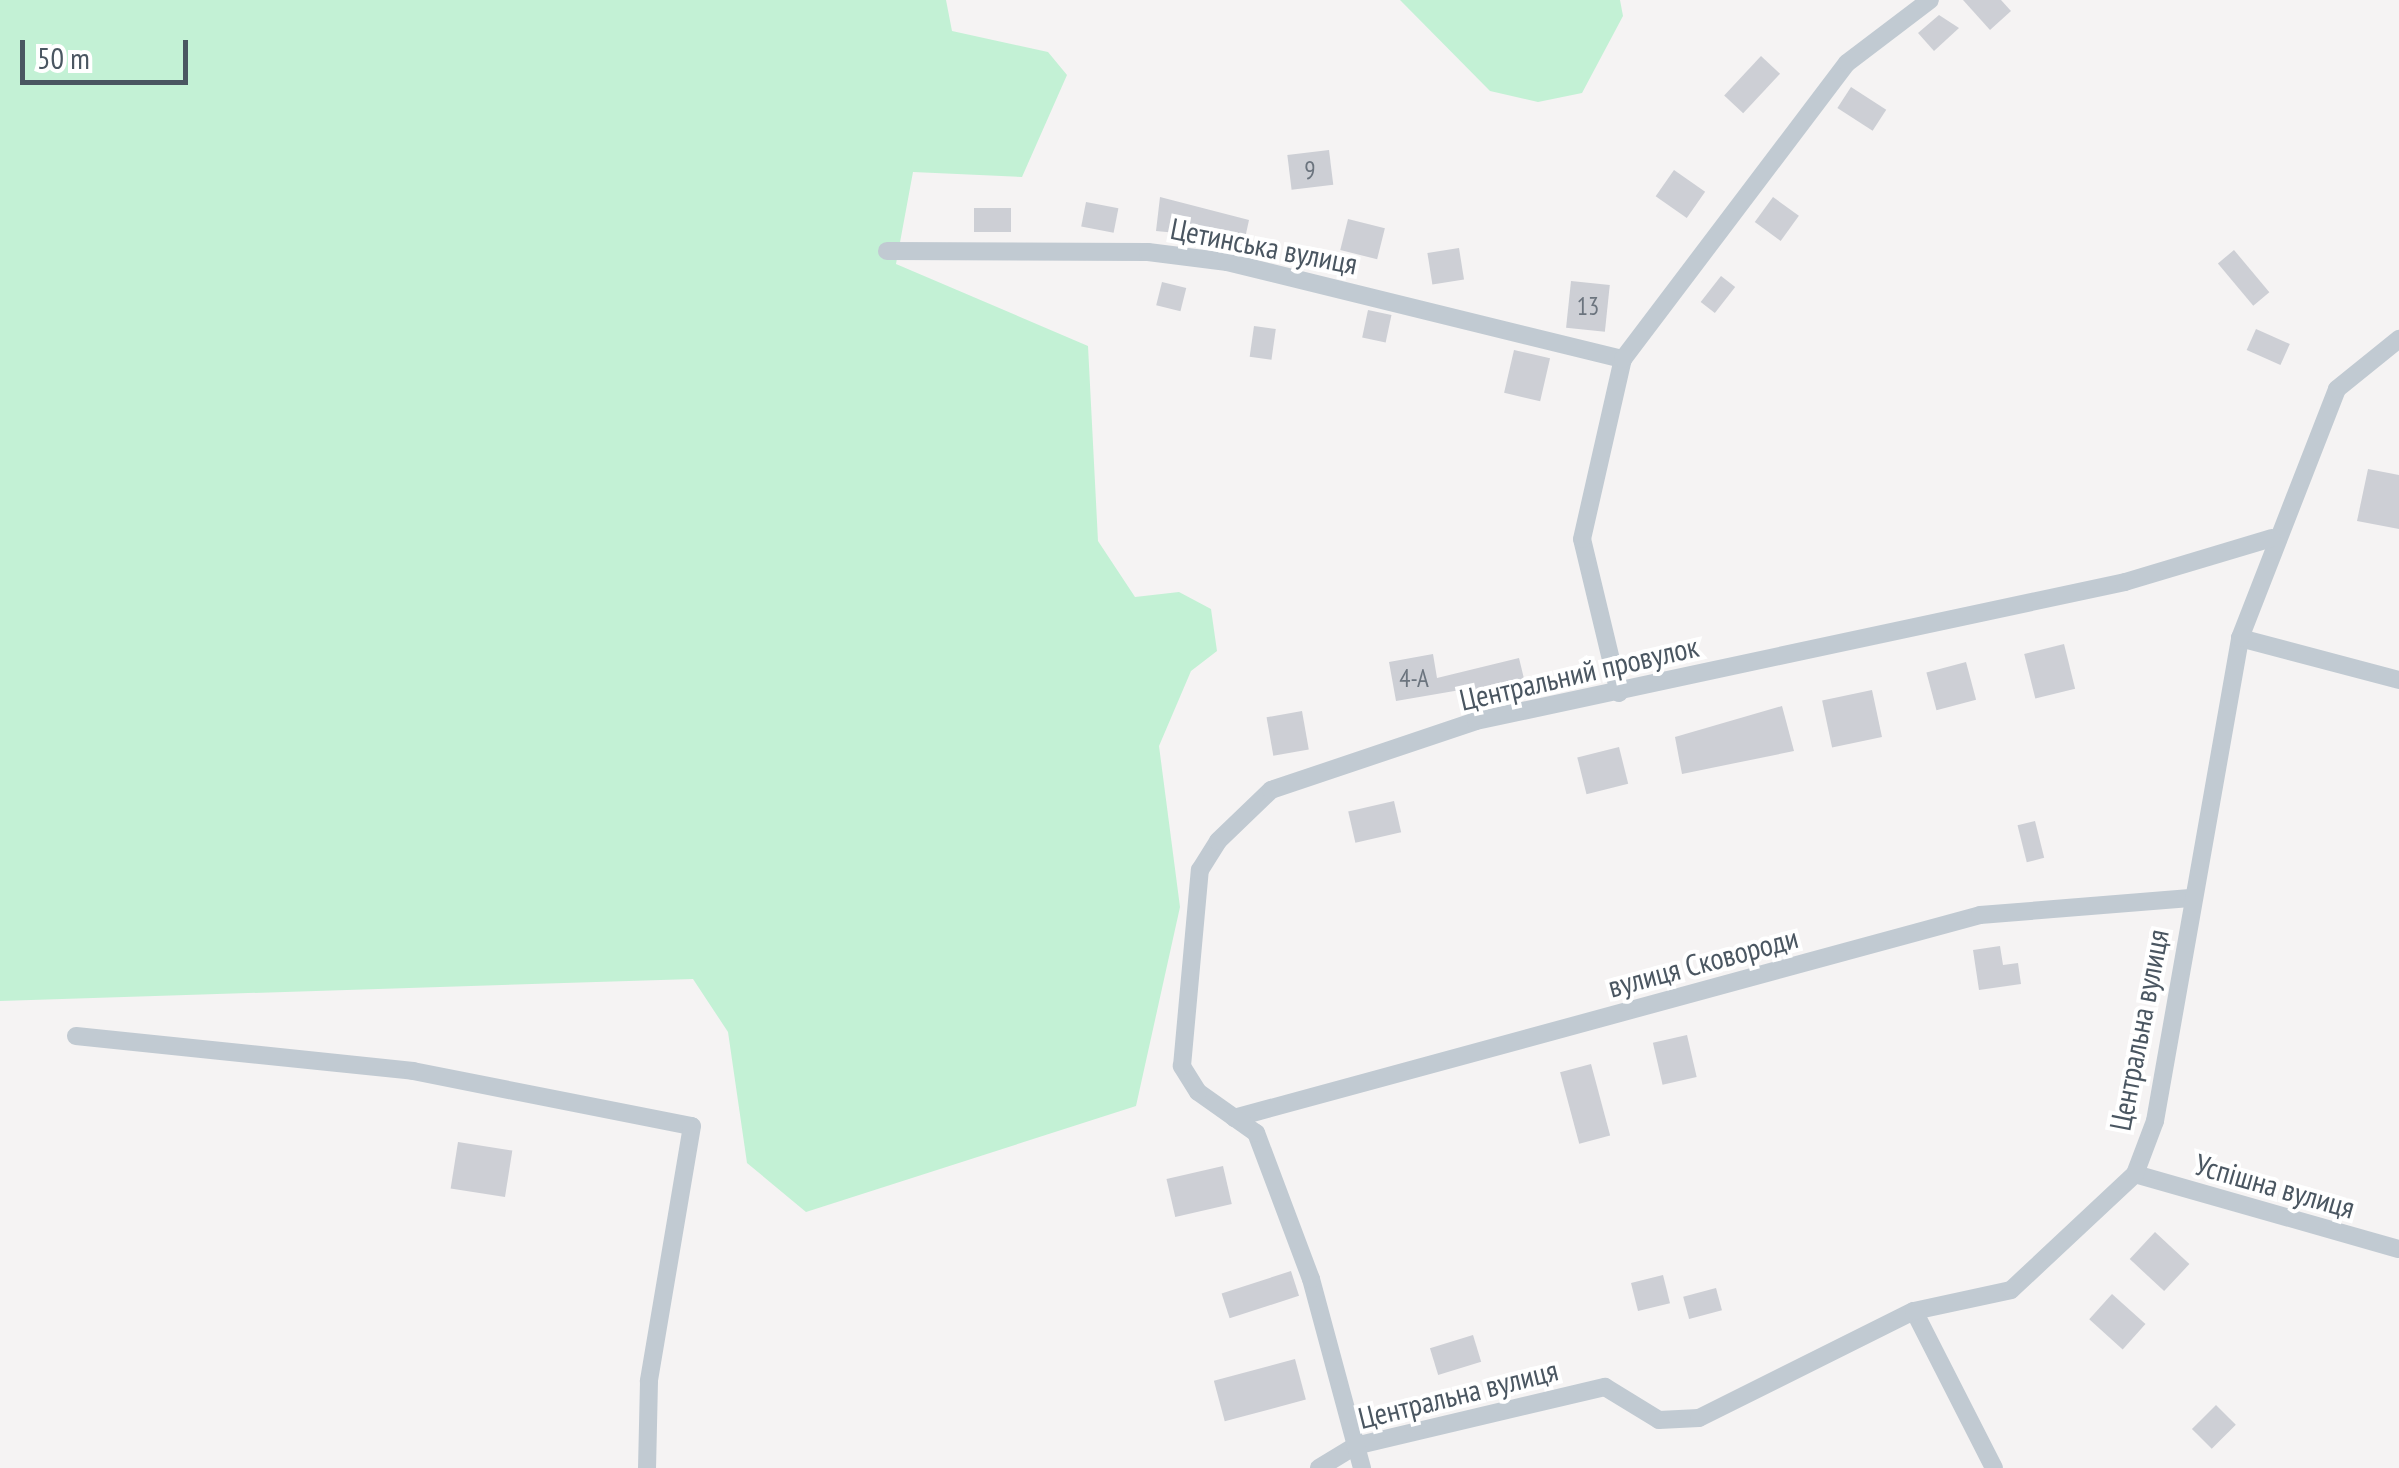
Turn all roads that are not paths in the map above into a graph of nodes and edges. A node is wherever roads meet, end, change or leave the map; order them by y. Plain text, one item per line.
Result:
1 (1930, 0) edge
2 (887, 250) dead end
3 (2399, 339) edge
4 (1623, 359) junction
5 (2272, 538) junction
6 (2240, 638) junction
7 (2399, 680) edge
8 (1619, 692) junction
9 (2193, 898) junction
10 (76, 1036) dead end
11 (1234, 1118) junction
12 (2135, 1174) junction
13 (2399, 1249) edge
14 (1914, 1312) junction
15 (1355, 1446) junction
16 (648, 1468) edge
17 (1318, 1468) edge
18 (1362, 1468) edge
19 (1994, 1468) edge

1 - 4 street
2 - 4 street, Цетинська вулиця
3 - 5 street, Центральна вулиця
4 - 8 street
5 - 6 street, Центральна вулиця
5 - 8 street, Центральний провулок
6 - 7 street
6 - 9 street, Центральна вулиця
8 - 11 street, Центральний провулок
9 - 11 street, вулиця Сковороди
9 - 12 street, Центральна вулиця
10 - 16 street
11 - 15 street
12 - 13 street, Успішна вулиця
12 - 14 street, Центральна вулиця
14 - 15 street, Центральна вулиця
14 - 19 street
15 - 17 street, Центральна вулиця
15 - 18 street

